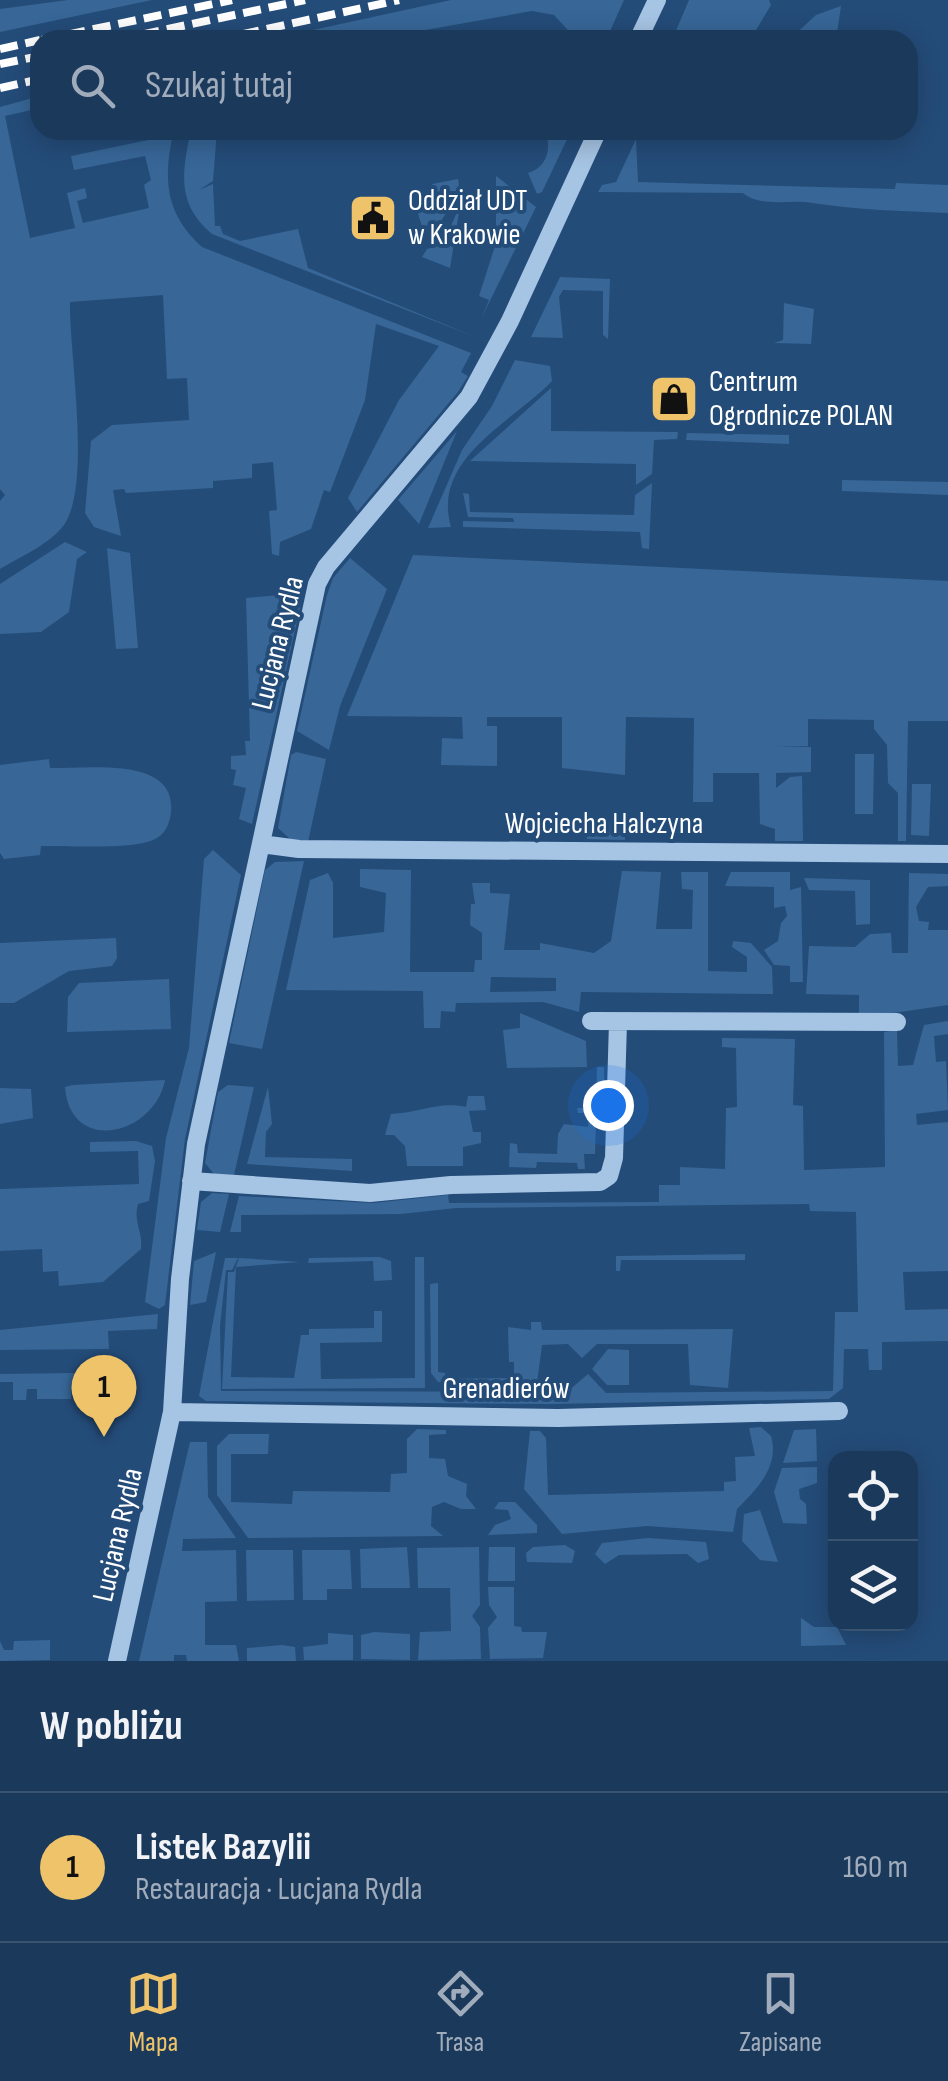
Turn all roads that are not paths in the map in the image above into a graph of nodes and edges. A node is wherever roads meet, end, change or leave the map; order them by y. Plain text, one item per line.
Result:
1 (656, 0) edge
2 (642, 30) edge
3 (593, 140) edge
4 (260, 844) junction
5 (948, 854) edge
6 (591, 1022) dead end
7 (618, 1022) junction
8 (898, 1022) dead end
9 (191, 1181) junction
10 (840, 1411) dead end
11 (172, 1412) junction
12 (117, 1661) edge

1 - 2 street
3 - 4 street, Lucjana Rydla
4 - 5 street, Wojciecha Halczyna
4 - 9 street, Lucjana Rydla
6 - 7 street
7 - 8 street
7 - 9 street
9 - 11 street, Lucjana Rydla
10 - 11 street, Grenadierów
11 - 12 street, Lucjana Rydla

